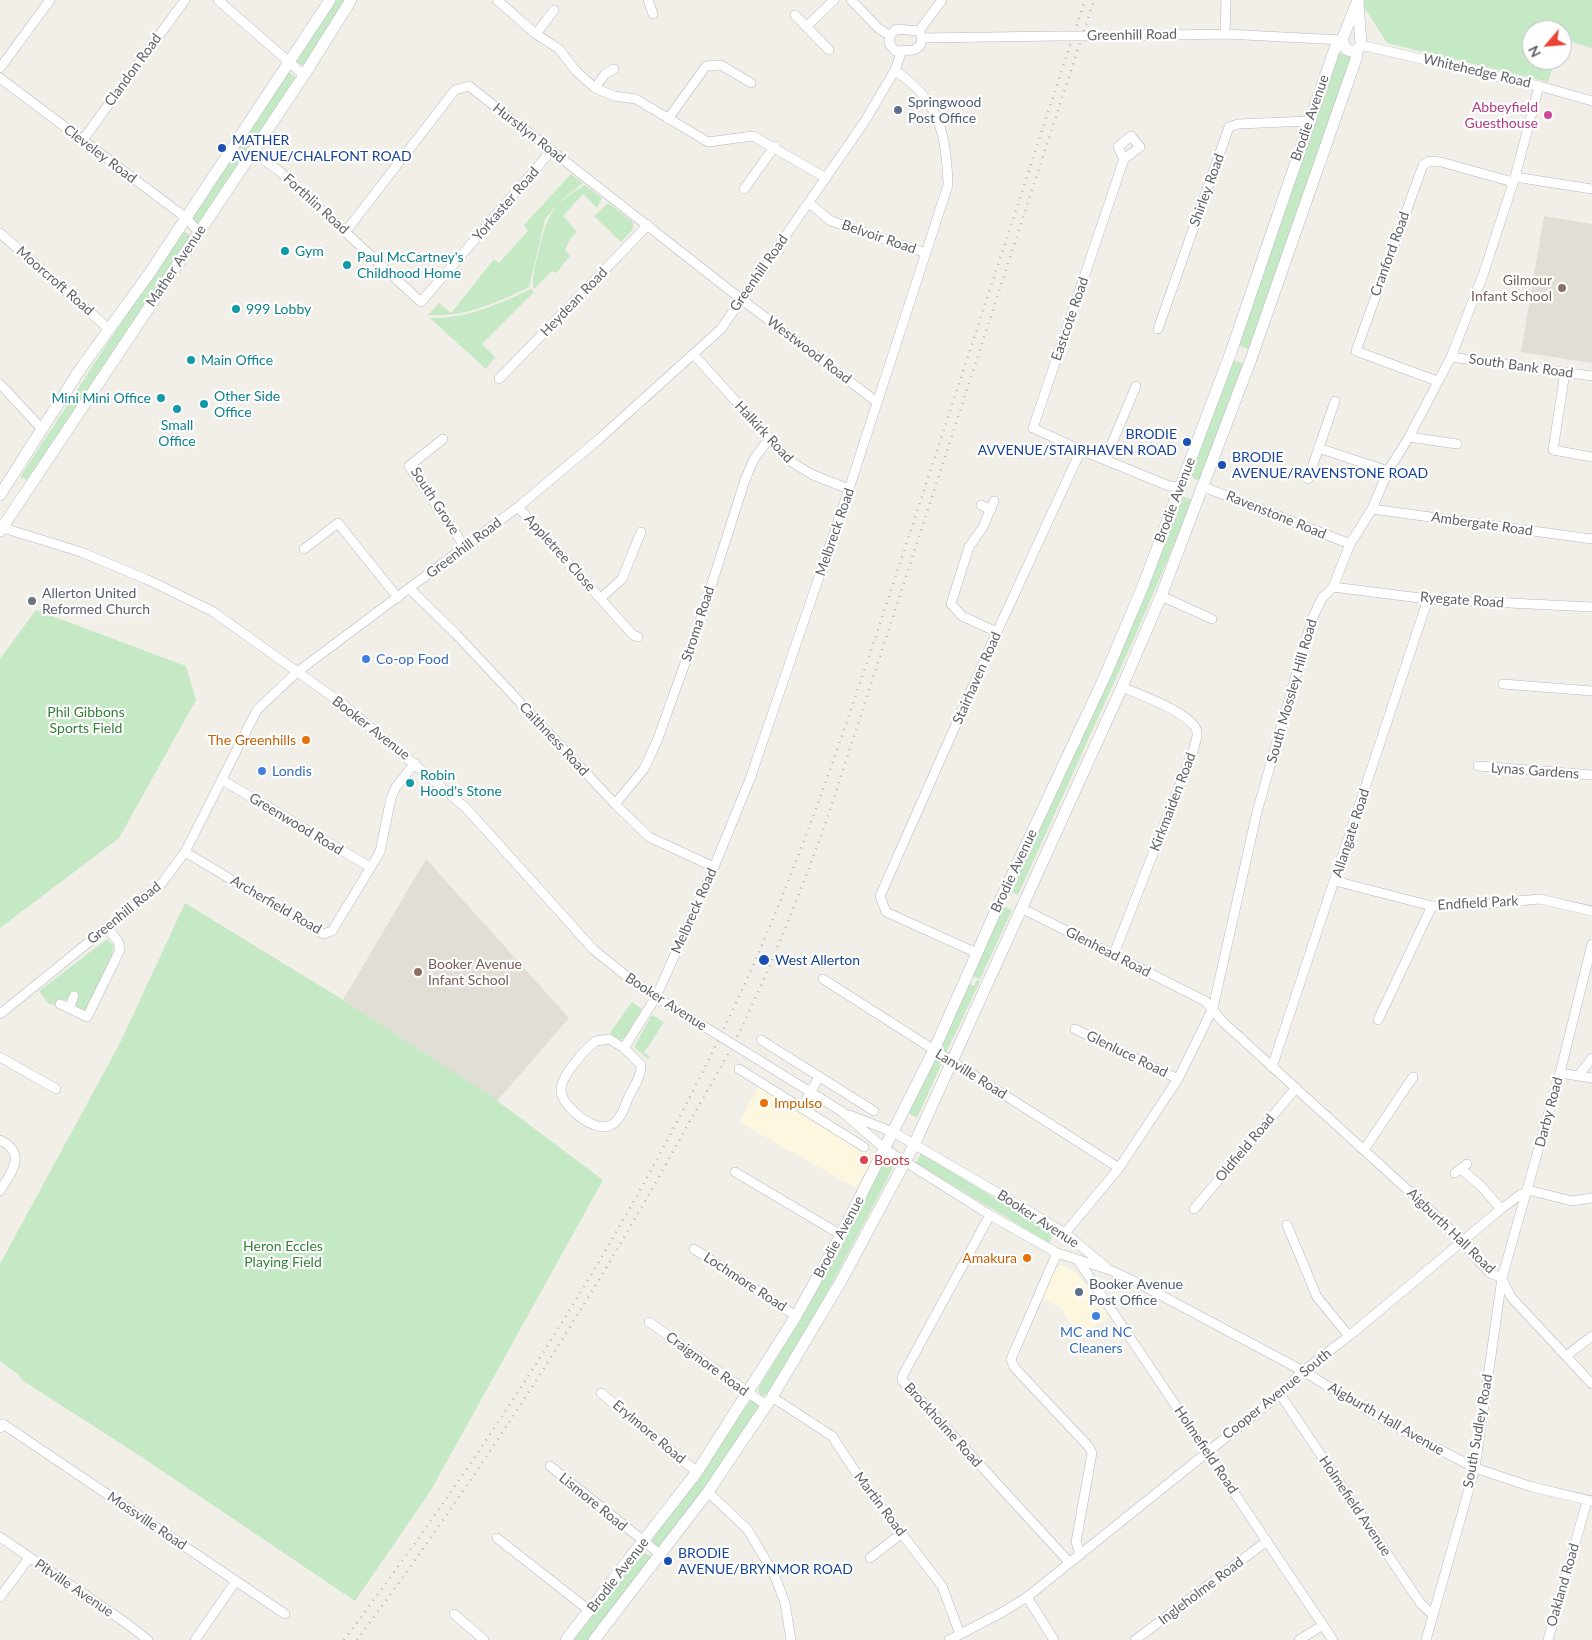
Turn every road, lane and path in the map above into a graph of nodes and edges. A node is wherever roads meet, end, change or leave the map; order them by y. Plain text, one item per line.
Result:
1 (50, 0) edge
2 (185, 0) edge
3 (218, 0) edge
4 (330, 0) edge
5 (351, 0) edge
6 (497, 0) edge
7 (648, 0) edge
8 (834, 0) edge
9 (851, 0) edge
10 (942, 0) edge
11 (1226, 0) edge
12 (1358, 1) edge
13 (554, 10) dead end
14 (653, 14) dead end
15 (795, 15) dead end
16 (806, 27) junction
17 (536, 34) junction
18 (1225, 34) junction
19 (920, 35) junction
20 (890, 36) junction
21 (1343, 40) junction
22 (1358, 44) junction
23 (829, 50) dead end
24 (902, 51) junction
25 (287, 62) junction
26 (0, 68) edge
27 (614, 69) dead end
28 (895, 70) junction
29 (304, 75) junction
30 (0, 78) edge
31 (751, 83) dead end
32 (1539, 86) junction
33 (595, 88) junction
34 (1592, 101) edge
35 (668, 119) junction
36 (1309, 121) junction
37 (82, 140) junction
38 (774, 146) junction
39 (251, 151) junction
40 (551, 151) junction
41 (1124, 159) dead end
42 (826, 178) junction
43 (1514, 179) junction
44 (744, 189) dead end
45 (1592, 189) edge
46 (809, 202) junction
47 (185, 217) junction
48 (648, 225) junction
49 (346, 231) junction
50 (198, 232) junction
51 (0, 233) edge
52 (926, 253) junction
53 (741, 299) junction
54 (421, 302) joint
55 (109, 329) junction
56 (1158, 329) dead end
57 (1231, 352) junction
58 (694, 355) junction
59 (1451, 357) junction
60 (1251, 359) junction
61 (1565, 372) junction
62 (1592, 376) edge
63 (499, 379) dead end
64 (1437, 381) junction
65 (0, 384) edge
66 (1136, 386) dead end
67 (1335, 401) dead end
68 (877, 402) junction
69 (42, 429) junction
70 (1409, 437) junction
71 (443, 439) dead end
72 (770, 439) junction
73 (1457, 444) dead end
74 (1318, 448) junction
75 (1082, 450) junction
76 (1592, 457) edge
77 (1105, 460) junction
78 (1388, 471) junction
79 (1308, 480) dead end
80 (1181, 487) junction
81 (849, 489) junction
82 (1202, 489) junction
83 (0, 495) edge
84 (981, 505) dead end
85 (518, 507) junction
86 (1372, 510) junction
87 (1, 528) edge
88 (641, 532) dead end
89 (1592, 539) edge
90 (1350, 544) junction
91 (465, 547) junction
92 (304, 549) dead end
93 (1333, 587) junction
94 (410, 589) junction
95 (1161, 596) junction
96 (398, 598) junction
97 (601, 598) junction
98 (1428, 599) junction
99 (1592, 607) edge
100 (1212, 618) dead end
101 (997, 632) junction
102 (638, 637) dead end
103 (297, 672) junction
104 (1503, 684) dead end
105 (1122, 687) junction
106 (1592, 690) edge
107 (415, 762) junction
108 (1478, 766) dead end
109 (1592, 775) edge
110 (222, 780) junction
111 (615, 804) junction
112 (185, 852) junction
113 (370, 867) junction
114 (714, 867) junction
115 (1335, 882) junction
116 (1001, 899) junction
117 (1432, 906) junction
118 (1021, 908) junction
119 (1592, 911) edge
120 (107, 928) junction
121 (1592, 944) edge
122 (978, 953) junction
123 (1114, 954) junction
124 (823, 979) dead end
125 (74, 996) dead end
126 (656, 997) junction
127 (1213, 1008) junction
128 (0, 1014) edge
129 (1378, 1020) dead end
130 (1075, 1029) dead end
131 (761, 1040) dead end
132 (624, 1048) junction
133 (934, 1050) junction
134 (0, 1057) edge
135 (1592, 1058) edge
136 (952, 1062) junction
137 (1272, 1067) junction
138 (739, 1069) dead end
139 (1560, 1073) junction
140 (1579, 1075) junction
141 (820, 1077) junction
142 (1413, 1077) dead end
143 (1592, 1078) edge
144 (1178, 1079) junction
145 (1296, 1088) junction
146 (56, 1089) dead end
147 (811, 1093) junction
148 (802, 1107) junction
149 (841, 1111) junction
150 (874, 1111) dead end
151 (863, 1130) junction
152 (893, 1132) junction
153 (0, 1140) edge
154 (856, 1142) junction
155 (914, 1145) junction
156 (864, 1147) dead end
157 (885, 1149) junction
158 (1364, 1150) junction
159 (903, 1161) junction
160 (1119, 1168) junction
161 (1461, 1169) dead end
162 (735, 1172) dead end
163 (0, 1192) edge
164 (1528, 1192) junction
165 (1592, 1198) edge
166 (1194, 1208) dead end
167 (1501, 1210) junction
168 (990, 1215) junction
169 (1287, 1225) dead end
170 (1065, 1233) junction
171 (841, 1235) junction
172 (1462, 1243) junction
173 (694, 1249) dead end
174 (1057, 1253) junction
175 (1078, 1260) junction
176 (1110, 1270) junction
177 (1502, 1278) junction
178 (796, 1316) junction
179 (649, 1322) dead end
180 (1349, 1336) junction
181 (1592, 1336) edge
182 (1566, 1356) junction
183 (1303, 1370) junction
184 (1592, 1384) edge
185 (601, 1393) dead end
186 (747, 1394) junction
187 (1280, 1394) junction
188 (769, 1401) junction
189 (0, 1428) edge
190 (1207, 1451) junction
191 (550, 1466) dead end
192 (1475, 1468) junction
193 (696, 1472) junction
194 (708, 1492) junction
195 (1589, 1501) edge
196 (902, 1533) junction
197 (0, 1537) edge
198 (497, 1538) dead end
199 (1267, 1541) junction
200 (644, 1542) junction
201 (1080, 1554) junction
202 (661, 1555) junction
203 (29, 1558) junction
204 (870, 1558) dead end
205 (1070, 1563) junction
206 (236, 1581) junction
207 (0, 1597) edge
208 (1027, 1597) junction
209 (590, 1611) junction
210 (285, 1614) dead end
211 (454, 1614) dead end
212 (1433, 1616) junction
213 (1323, 1625) junction
214 (960, 1634) junction
215 (148, 1640) edge
216 (195, 1640) edge
217 (484, 1640) edge
218 (566, 1640) edge
219 (594, 1640) edge
220 (791, 1640) edge
221 (949, 1640) edge
222 (1054, 1640) edge
223 (1134, 1640) edge
224 (1299, 1640) edge
225 (1333, 1640) edge
226 (1426, 1640) edge
227 (1548, 1640) edge

1 - 26 street
2 - 37 street, Clandon Road
3 - 25 street
4 - 25 street, Mather Avenue
5 - 29 street, Mather Avenue
6 - 17 street
7 - 14 street
8 - 16 street
9 - 20 street
10 - 19 street
11 - 18 street
12 - 21 street, Brodie Avenue
12 - 22 street, Brodie Avenue
13 - 17 street
15 - 16 street
16 - 23 street
17 - 33 street
18 - 19 street, Greenhill Road, bridge
18 - 21 street, Greenhill Road
19 - 20 street, Greenhill Road
19 - 24 street
20 - 24 street
21 - 22 street
21 - 22 street
21 - 36 street, Brodie Avenue
22 - 32 street, Whitehedge Road
22 - 60 street, Brodie Avenue
24 - 28 street, Greenhill Road
25 - 29 street
25 - 47 street, Mather Avenue
27 - 33 street
28 - 42 street, Greenhill Road
28 - 52 street, Melbreck Road
29 - 39 street, Mather Avenue
30 - 37 street, Cleveley Road
31 - 35 street
32 - 34 street, Whitehedge Road
32 - 43 street, South Mossley Hill Road
33 - 35 street
35 - 38 street
36 - 56 street, Shirley Road
36 - 57 street, Brodie Avenue
37 - 47 street, Cleveley Road
38 - 42 street
38 - 44 street
39 - 49 street, Forthlin Road
39 - 50 street, Mather Avenue
40 - 48 street, Hurstlyn Road
40 - 49 street, Hurstlyn Road
40 - 54 street, Yorkaster Road
41 - 75 street, Eastcote Road
42 - 46 street, Greenhill Road
43 - 45 street
43 - 59 street, South Mossley Hill Road
43 - 64 street, Cranford Road
46 - 52 street, Belvoir Road
46 - 53 street, Greenhill Road
47 - 50 street, Cleveley Road
47 - 55 street, Mather Avenue
48 - 53 street, Hurstlyn Road
48 - 63 street, Heydean Road
49 - 54 street, Forthlin Road
50 - 87 street, Mather Avenue
51 - 55 street, Moorcroft Road
52 - 68 street, Melbreck Road
53 - 58 street, Greenhill Road
53 - 68 street, Westwood Road
55 - 69 street, Mather Avenue
57 - 60 street
57 - 80 street, Brodie Avenue
58 - 72 street, Halkirk Road
58 - 85 street, Greenhill Road
59 - 61 street, South Bank Road
59 - 64 street, South Mossley Hill Road
60 - 82 street, Brodie Avenue
61 - 62 street, South Bank Road
61 - 76 street
64 - 70 street, South Mossley Hill Road
65 - 69 street
66 - 77 street
67 - 74 street
68 - 81 street, Melbreck Road
69 - 83 street, Mather Avenue
70 - 73 street
70 - 78 street, South Mossley Hill Road
71 - 91 street, South Grove
72 - 81 street, Halkirk Road
72 - 111 street, Stroma Road
74 - 78 street
74 - 79 street
75 - 77 street
75 - 101 street, Stairhaven Road
77 - 80 street
78 - 86 street, South Mossley Hill Road
80 - 82 street
80 - 116 street, Brodie Avenue
81 - 114 street, Melbreck Road
82 - 90 street, Ravenstone Road
82 - 95 street, Brodie Avenue
84 - 101 street
85 - 91 street, Greenhill Road
85 - 97 street, Appletree Close
86 - 89 street, Ambergate Road
86 - 90 street, South Mossley Hill Road
87 - 103 street, Booker Avenue
88 - 97 street, Appletree Close
90 - 93 street, South Mossley Hill Road
91 - 94 street, Greenhill Road
92 - 96 street
93 - 98 street, Ryegate Road
93 - 127 street, South Mossley Hill Road
94 - 96 street, Greenhill Road
94 - 111 street, Caithness Road
95 - 100 street
95 - 105 street, Brodie Avenue
96 - 103 street, Greenhill Road
97 - 102 street, Appletree Close
98 - 99 street, Ryegate Road
98 - 115 street, Allangate Road
101 - 122 street, Stairhaven Road
103 - 107 street, Booker Avenue
103 - 110 street, Greenhill Road
104 - 106 street
105 - 118 street, Brodie Avenue
105 - 123 street, Kirkmaiden Road
107 - 113 street, Archerfield Road
107 - 126 street, Booker Avenue
108 - 109 street, Lynas Gardens
110 - 112 street, Greenhill Road
110 - 113 street, Greenwood Road
111 - 114 street, Caithness Road
112 - 113 street, Archerfield Road
112 - 120 street, Greenhill Road
114 - 126 street, Melbreck Road
115 - 117 street, Endfield Park
115 - 137 street, Allangate Road
116 - 118 street, Glenhead Road
116 - 122 street, Brodie Avenue
117 - 119 street, Endfield Park
117 - 129 street
118 - 123 street, Glenhead Road
118 - 136 street, Brodie Avenue
120 - 125 street
120 - 128 street, Greenhill Road
121 - 139 street, Darby Road
122 - 133 street, Brodie Avenue
123 - 127 street, Glenhead Road
124 - 133 street, Lanville Road
126 - 132 street, Melbreck Road
126 - 147 street, Booker Avenue, bridge
127 - 137 street, Aigburth Hall Road
127 - 144 street, South Mossley Hill Road
130 - 144 street, Glenluce Road
131 - 141 street
132 - 132 street
133 - 136 street, Lanville Road
133 - 152 street, Brodie Avenue
134 - 146 street
135 - 140 street
136 - 155 street, Brodie Avenue
136 - 160 street, Lanville Road
137 - 145 street, Aigburth Hall Road
138 - 148 street
139 - 140 street
139 - 164 street, Darby Road
140 - 143 street
141 - 147 street
141 - 150 street
142 - 158 street
144 - 160 street, South Mossley Hill Road
145 - 158 street, Aigburth Hall Road
145 - 166 street, Oldfield Road
147 - 148 street
147 - 149 street, Booker Avenue
148 - 154 street
149 - 151 street, Booker Avenue
149 - 152 street, Booker Avenue
151 - 154 street
151 - 157 street, Booker Avenue
152 - 155 street, Booker Avenue
152 - 157 street, Brodie Avenue
153 - 163 street
154 - 156 street
155 - 159 street, Brodie Avenue
155 - 170 street, Booker Avenue
157 - 159 street, Booker Avenue
157 - 171 street, Brodie Avenue
158 - 172 street, Aigburth Hall Road
159 - 168 street, Booker Avenue
159 - 188 street, Brodie Avenue
160 - 170 street, South Mossley Hill Road
161 - 167 street
162 - 171 street
164 - 165 street
164 - 167 street, Cooper Avenue South
164 - 177 street, Darby Road
167 - 172 street, Cooper Avenue South
168 - 174 street, Booker Avenue
168 - 205 street, Brockholme Road
169 - 180 street
170 - 176 street, Booker Avenue
171 - 178 street, Brodie Avenue
172 - 177 street, Aigburth Hall Road
172 - 180 street, Cooper Avenue South
173 - 178 street, Lochmore Road
174 - 175 street, Booker Avenue
174 - 201 street
175 - 176 street, Booker Avenue
175 - 190 street, Holmefield Road
176 - 183 street, Aigburth Hall Avenue
177 - 182 street, Aigburth Hall Road
177 - 192 street, South Sudley Road
178 - 186 street, Brodie Avenue
179 - 186 street, Craigmore Road
180 - 183 street, Cooper Avenue South
181 - 182 street
182 - 184 street, Aigburth Hall Road
183 - 187 street, Cooper Avenue South
183 - 192 street, Aigburth Hall Avenue
185 - 193 street, Erylmore Road
186 - 188 street, Craigmore Road
186 - 193 street, Brodie Avenue
187 - 190 street, Cooper Avenue South
187 - 212 street, Holmefield Avenue
188 - 194 street, Brodie Avenue
188 - 196 street, Martin Road
189 - 206 street, Mossville Road
190 - 199 street, Holmefield Road
190 - 201 street, Cooper Avenue South
191 - 200 street, Lismore Road
192 - 195 street, Aigburth Hall Avenue
192 - 212 street, South Sudley Road
193 - 200 street, Brodie Avenue
194 - 202 street, Brodie Avenue
194 - 220 street
195 - 227 street, Oakland Road
196 - 204 street
196 - 214 street, Martin Road
197 - 203 street, Pitville Avenue
198 - 209 street
199 - 213 street, Holmefield Road
199 - 223 street, Ingleholme Road
200 - 202 street, Lismore Road
200 - 209 street, Brodie Avenue
201 - 205 street, Cooper Avenue South
202 - 219 street, Brodie Avenue
203 - 207 street
203 - 215 street, Pitville Avenue
205 - 208 street, Cooper Avenue South
206 - 210 street
206 - 216 street
208 - 214 street, Cooper Avenue South
208 - 222 street
209 - 218 street, Brodie Avenue
211 - 217 street
212 - 226 street, South Sudley Road
213 - 224 street
213 - 225 street, Holmefield Road
214 - 221 street, Cooper Avenue South

